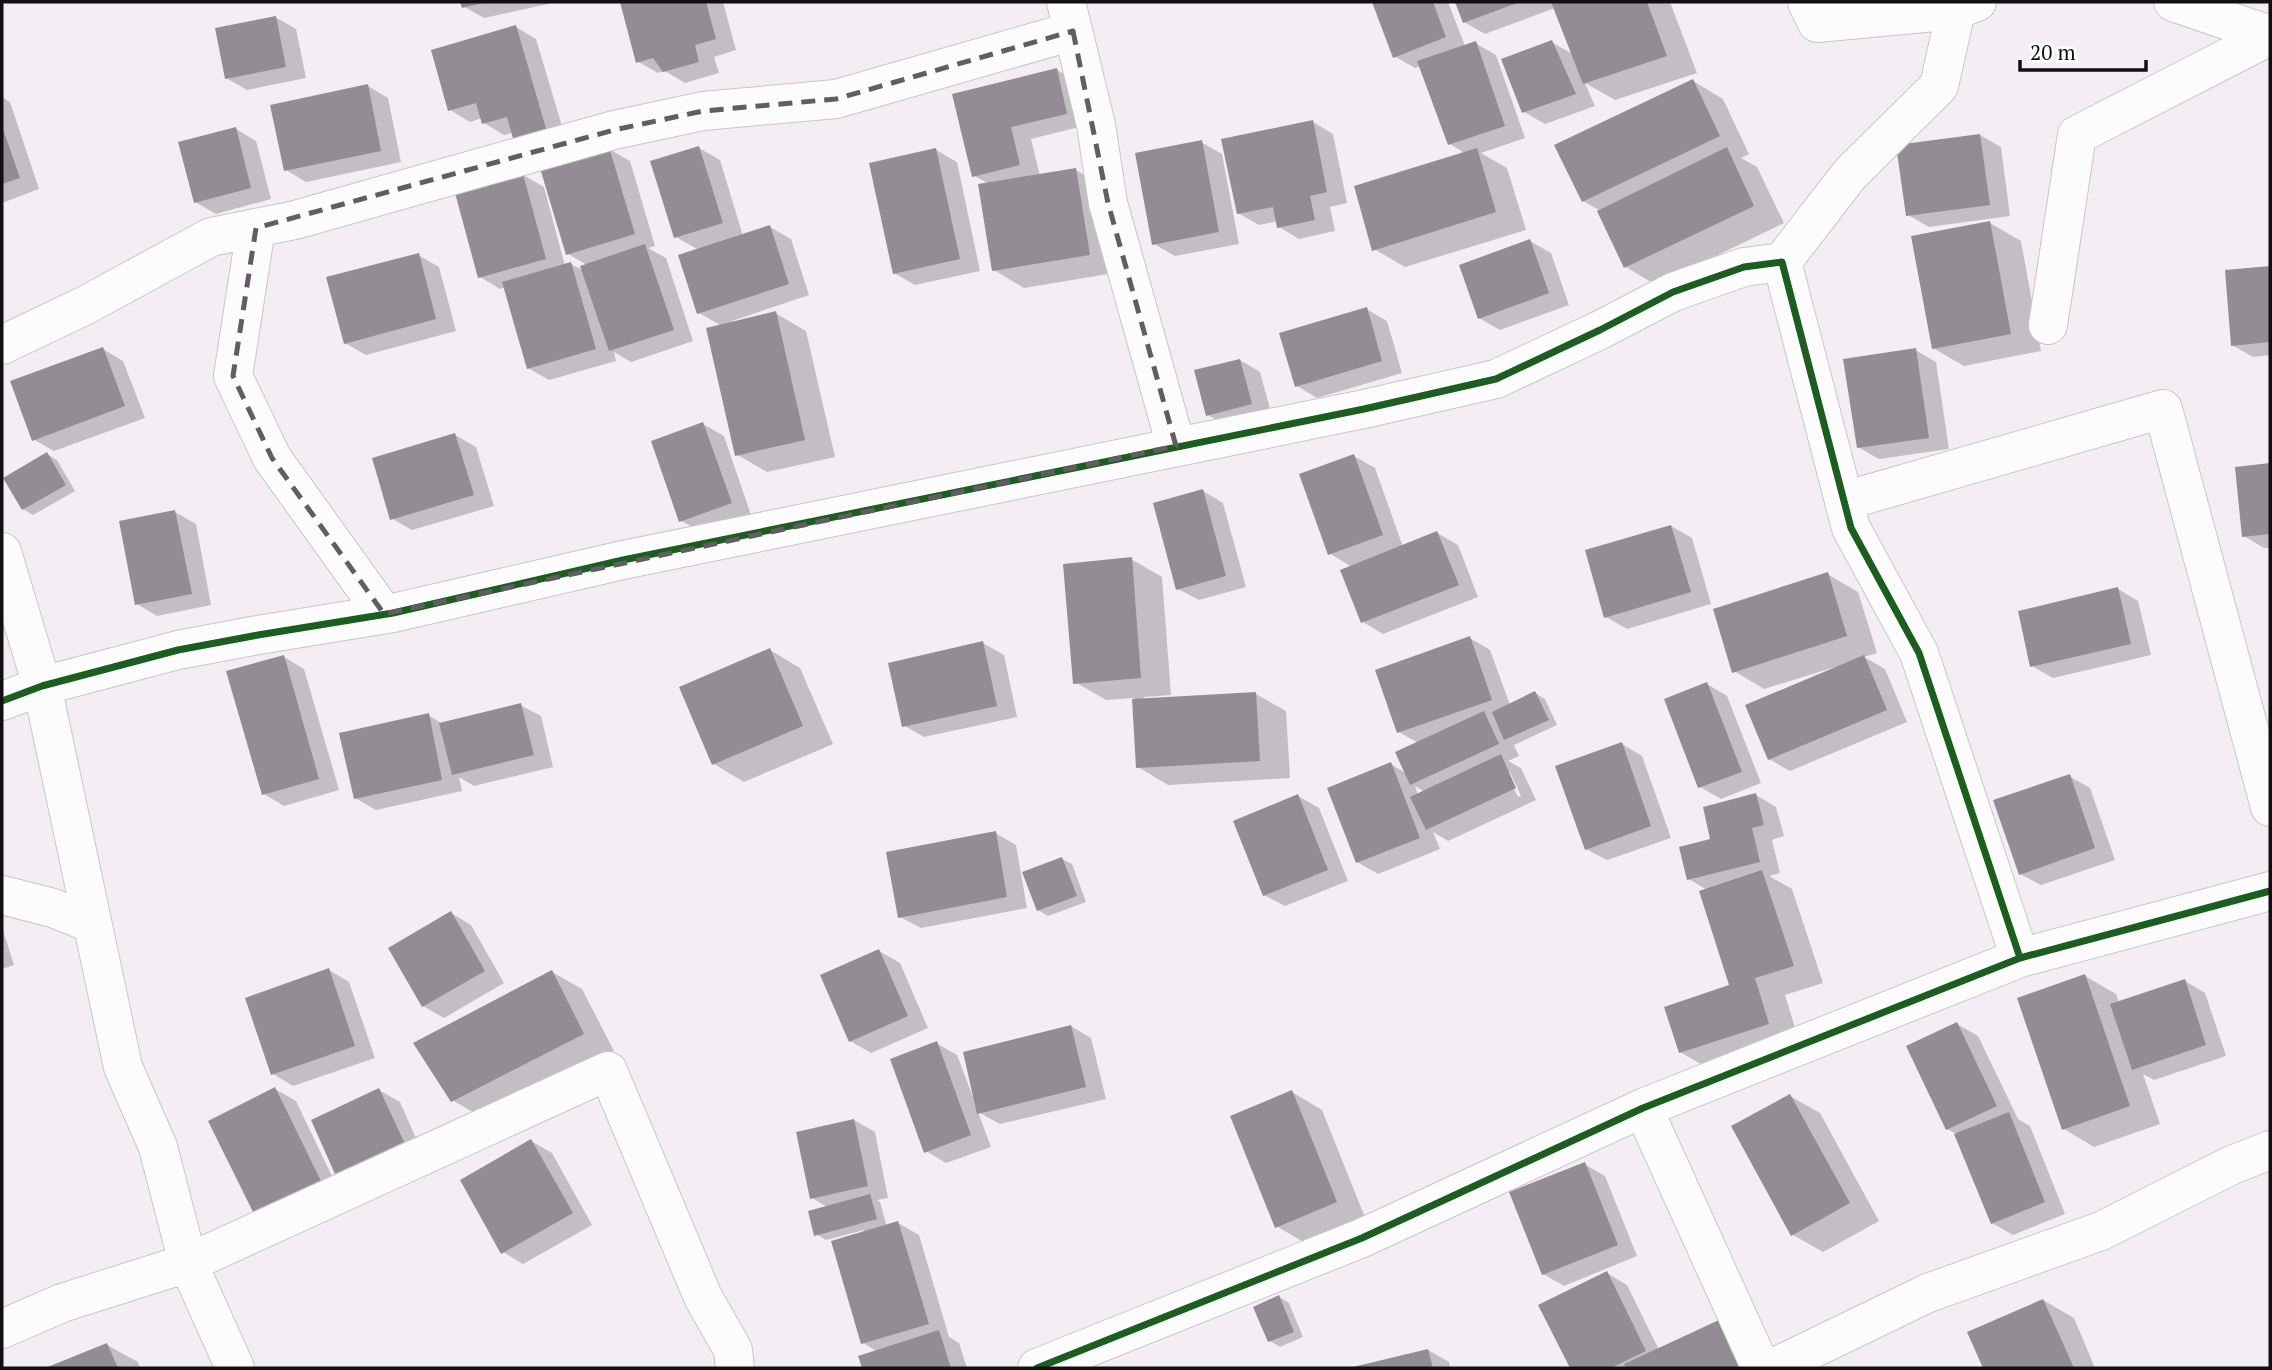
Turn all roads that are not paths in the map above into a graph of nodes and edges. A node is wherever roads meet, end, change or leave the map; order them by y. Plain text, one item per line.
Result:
1 (1807, 2) edge
2 (2173, 2) edge
3 (1966, 6) edge
4 (1069, 17) edge
5 (2270, 36) edge
6 (256, 228) junction
7 (1782, 262) junction
8 (2048, 325) dead end
9 (2, 345) edge
10 (1176, 446) junction
11 (1844, 501) junction
12 (2, 552) edge
13 (384, 614) junction
14 (41, 686) junction
15 (2, 701) edge
16 (2270, 807) edge
17 (2270, 891) edge
18 (2, 895) edge
19 (90, 923) junction
20 (2020, 958) junction
21 (1643, 1108) junction
22 (2270, 1150) edge
23 (188, 1263) junction
24 (2, 1329) edge
25 (235, 1368) edge
26 (735, 1368) edge
27 (1037, 1368) edge
28 (1761, 1368) edge
29 (1773, 1368) edge

1 - 3 street
2 - 5 street
3 - 7 street
4 - 6 street
4 - 10 street
5 - 8 street
6 - 9 street
6 - 13 street
7 - 10 street
7 - 11 street
10 - 13 street
11 - 16 street
11 - 20 street
12 - 14 street
13 - 14 street
14 - 15 street
14 - 19 street
17 - 20 street
18 - 19 street
19 - 23 street
20 - 21 street
21 - 27 street
21 - 28 street
22 - 29 street
23 - 24 street
23 - 25 street
23 - 26 street

